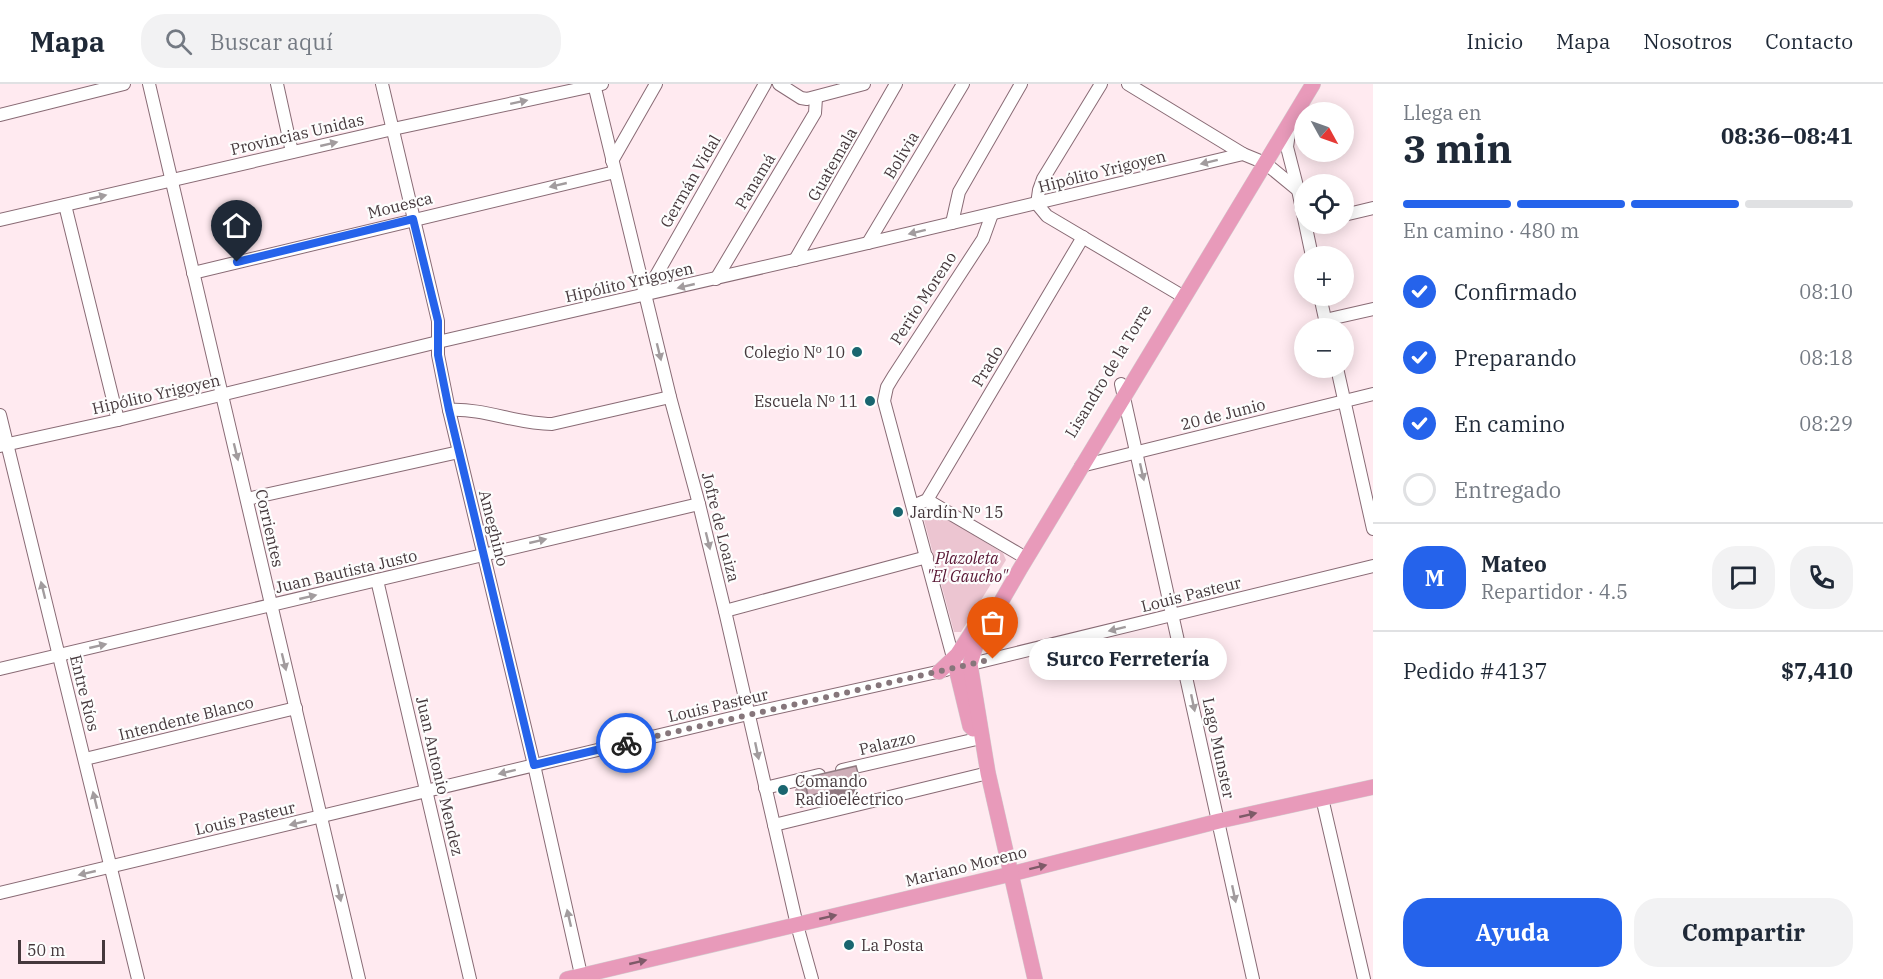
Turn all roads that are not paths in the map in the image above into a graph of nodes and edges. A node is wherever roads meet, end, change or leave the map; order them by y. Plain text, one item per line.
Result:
1 (124, 84) edge
2 (149, 84) edge
3 (277, 84) edge
4 (382, 84) edge
5 (597, 84) edge
6 (656, 84) edge
7 (765, 84) edge
8 (779, 84) edge
9 (864, 84) edge
10 (896, 84) edge
11 (963, 84) edge
12 (1021, 84) edge
13 (1101, 84) edge
14 (1128, 84) edge
15 (1301, 84) edge
16 (1313, 84) edge
17 (816, 98) junction
18 (0, 115) edge
19 (1292, 119) junction
20 (393, 129) junction
21 (292, 152) junction
22 (1254, 158) junction
23 (614, 166) junction
24 (1294, 174) edge
25 (172, 179) junction
26 (1294, 187) edge
27 (1036, 204) junction
28 (65, 205) junction
29 (1373, 208) edge
30 (1354, 213) edge
31 (992, 214) junction
32 (413, 219) junction
33 (0, 220) edge
34 (952, 223) junction
35 (1083, 237) junction
36 (868, 243) junction
37 (795, 260) junction
38 (193, 273) junction
39 (716, 279) junction
40 (645, 295) junction
41 (1180, 295) junction
42 (1373, 309) edge
43 (1345, 318) edge
44 (438, 342) junction
45 (1339, 378) edge
46 (1123, 389) junction
47 (1373, 394) edge
48 (222, 395) junction
49 (670, 397) junction
50 (1345, 401) junction
51 (449, 410) junction
52 (0, 415) edge
53 (118, 420) junction
54 (3, 445) edge
55 (1137, 451) junction
56 (459, 452) junction
57 (1081, 466) junction
58 (247, 499) junction
59 (927, 500) junction
60 (699, 504) junction
61 (913, 506) junction
62 (1373, 529) edge
63 (1019, 554) junction
64 (483, 555) junction
65 (927, 557) junction
66 (1373, 566) edge
67 (377, 580) junction
68 (271, 606) junction
69 (725, 611) junction
70 (1174, 615) junction
71 (59, 655) junction
72 (960, 664) junction
73 (0, 669) edge
74 (939, 672) joint
75 (296, 708) junction
76 (748, 714) junction
77 (981, 738) junction
78 (85, 759) junction
79 (534, 765) junction
80 (988, 773) junction
81 (1373, 787) edge
82 (765, 788) junction
83 (427, 792) junction
84 (1322, 798) junction
85 (322, 817) junction
86 (1219, 821) junction
87 (774, 825) junction
88 (111, 867) junction
89 (1011, 874) junction
90 (0, 893) edge
91 (797, 925) junction
92 (577, 978) edge
93 (138, 979) edge
94 (358, 979) edge
95 (470, 979) edge
96 (812, 979) edge
97 (1035, 979) edge
98 (1253, 979) edge
99 (1364, 979) edge

1 - 18 street
2 - 25 street, Corrientes
3 - 21 street
4 - 20 street, Ameghino
20 -> 5 street, Provincias Unidas
5 - 23 street, Jofre de Loaiza
6 - 23 street
7 - 40 street, Germán Vidal
8 - 17 street
9 - 17 street
10 - 37 street, Guatemala
11 - 36 street, Bolivia
12 - 34 street
13 - 27 street
14 - 22 street
15 - 22 main road, Lisandro de la Torre
16 - 19 main road, Lisandro de la Torre
17 - 39 street, Panamá
19 - 22 main road, Lisandro de la Torre
19 - 24 street
21 -> 20 street, Provincias Unidas
20 - 32 street, Ameghino
21 - 25 street, Provincias Unidas
22 - 26 street
22 -> 27 street, Hipólito Yrigoyen
22 - 41 main road, Lisandro de la Torre
23 -> 32 street, Mouesca
23 - 40 street, Jofre de Loaiza
28 -> 25 street, Provincias Unidas
25 - 38 street, Corrientes
27 - 31 street, Hipólito Yrigoyen
27 - 35 street
28 - 33 street, Provincias Unidas
28 - 53 street
29 - 30 street
31 - 34 street, Hipólito Yrigoyen
31 - 61 street, Perito Moreno
32 - 38 street, Mouesca
32 - 44 street, Ameghino
34 -> 36 street, Hipólito Yrigoyen
35 - 41 street
35 - 59 street, Prado
36 - 37 street, Hipólito Yrigoyen
37 - 39 street, Hipólito Yrigoyen
38 - 48 street, Corrientes
39 -> 40 street, Hipólito Yrigoyen
40 - 44 street, Hipólito Yrigoyen
40 -> 49 street, Jofre de Loaiza
41 - 46 main road, Lisandro de la Torre
42 - 43 street
44 - 48 street, Hipólito Yrigoyen
44 - 51 street, Ameghino
45 - 50 street
46 - 55 street, Lago Munster
46 - 57 main road, Lisandro de la Torre
46 - 63 main road, Lisandro de la Torre
47 - 50 street, 20 de Junio
48 - 53 street, Hipólito Yrigoyen
48 -> 58 street, Corrientes
49 - 51 street
49 - 60 street, Jofre de Loaiza
50 - 55 street, 20 de Junio
50 - 62 street
51 - 56 street, Ameghino
52 - 54 street, Entre Ríos
53 - 54 street, Hipólito Yrigoyen
71 -> 54 street, Entre Ríos
55 - 57 street, 20 de Junio
55 -> 70 street, Lago Munster
56 - 58 street
56 - 64 street, Ameghino
57 - 72 main road, Lisandro de la Torre
58 - 68 street, Corrientes
59 - 61 street
59 - 63 street
64 -> 60 street, Juan Bautista Justo
60 -> 69 street, Jofre de Loaiza
61 - 65 street
63 - 72 main road, Lisandro de la Torre
64 - 67 street, Juan Bautista Justo
64 - 79 street, Ameghino
65 - 69 street
65 - 72 street
66 - 70 street, Louis Pasteur
68 -> 67 street, Juan Bautista Justo
67 - 83 street, Juan Antonio Mendez
71 -> 68 street, Juan Bautista Justo
68 -> 75 street, Corrientes
69 - 76 street, Jofre de Loaiza
70 -> 72 street, Louis Pasteur
70 -> 86 street, Lago Munster
71 - 73 street, Juan Bautista Justo
71 - 78 street, Entre Ríos
72 - 74 main road, Lisandro de la Torre
72 - 77 main road
74 - 76 street, Louis Pasteur
75 - 78 street, Intendente Blanco
75 - 85 street, Corrientes
76 - 79 street, Louis Pasteur
76 -> 82 street, Jofre de Loaiza
77 - 80 main road
77 - 82 street, Palazzo
88 -> 78 street, Entre Ríos
79 -> 83 street, Louis Pasteur
92 -> 79 street, Ameghino
80 - 87 street
80 - 89 main road
81 - 84 main road, Mariano Moreno
82 - 87 street, Jofre de Loaiza
83 - 85 street, Louis Pasteur
83 - 95 street, Juan Antonio Mendez
86 -> 84 main road, Mariano Moreno
84 - 99 street
85 -> 88 street, Louis Pasteur
85 -> 94 street, Corrientes
89 -> 86 main road, Mariano Moreno
86 -> 98 street, Lago Munster
87 - 91 street, Jofre de Loaiza
88 -> 90 street, Louis Pasteur
88 - 93 street, Entre Ríos
91 -> 89 main road, Mariano Moreno
89 - 97 main road
92 -> 91 main road, Mariano Moreno
91 - 96 street, Jofre de Loaiza

